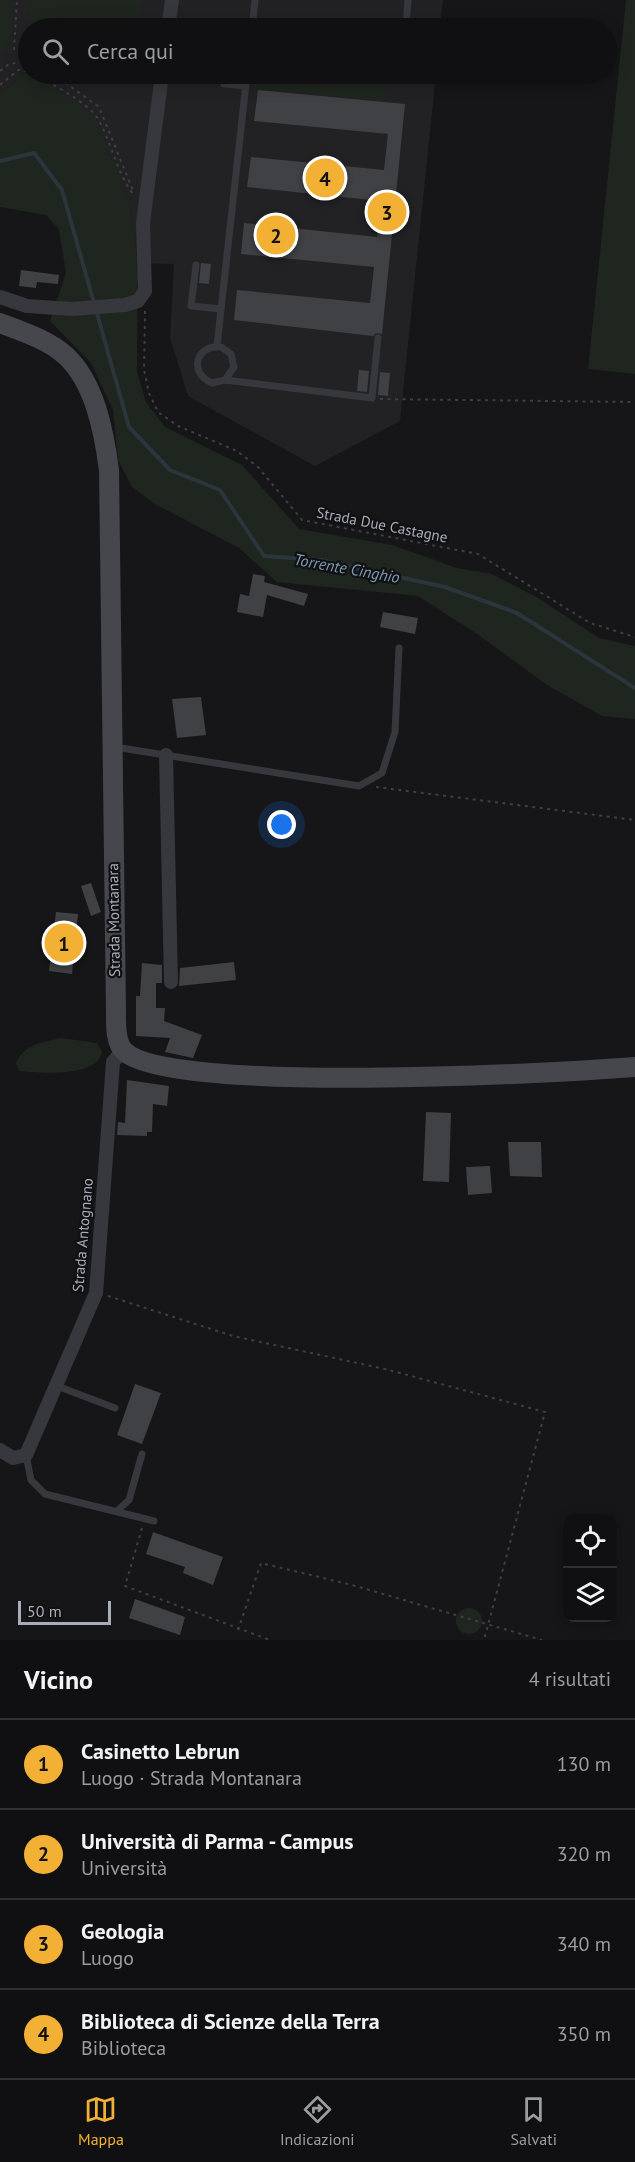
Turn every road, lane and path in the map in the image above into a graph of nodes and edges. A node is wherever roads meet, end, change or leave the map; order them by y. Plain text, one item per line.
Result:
1 (17, 0) edge
2 (172, 0) edge
3 (255, 0) edge
4 (408, 0) edge
5 (169, 18) edge
6 (253, 18) edge
7 (407, 18) edge
8 (14, 50) dead end
9 (18, 62) edge
10 (18, 70) edge
11 (0, 71) edge
12 (52, 84) edge
13 (67, 84) edge
14 (161, 84) edge
15 (224, 84) dead end
16 (0, 85) edge
17 (246, 86) joint
18 (196, 265) dead end
19 (144, 291) junction
20 (0, 297) edge
21 (221, 309) junction
22 (0, 323) edge
23 (378, 338) dead end
24 (217, 346) junction
25 (225, 380) junction
26 (391, 400) dead end
27 (635, 402) edge
28 (635, 637) edge
29 (399, 648) dead end
30 (112, 747) junction
31 (166, 755) junction
32 (359, 786) junction
33 (635, 820) edge
34 (171, 982) dead end
35 (123, 1050) junction
36 (635, 1067) edge
37 (96, 1293) junction
38 (57, 1386) junction
39 (115, 1408) dead end
40 (0, 1450) edge
41 (142, 1454) dead end
42 (26, 1455) junction
43 (117, 1511) junction
44 (145, 1518) junction
45 (154, 1521) dead end
46 (488, 1623) junction
47 (238, 1630) junction
48 (270, 1640) edge
49 (484, 1640) edge
50 (542, 1640) edge

1 - 8 path
2 - 5 street
3 - 6 lane
4 - 7 lane
9 - 11 path
10 - 16 path
12 - 13 path
14 - 19 street
15 - 17 lane
17 - 21 lane
18 - 21 lane
19 - 20 street
19 - 28 path, Strada Due Castagne
21 - 24 lane
22 - 30 main road, Strada Montanara
23 - 25 lane
24 - 25 lane
24 - 25 lane
26 - 27 path
29 - 32 lane
30 - 31 lane
30 - 35 main road, Strada Montanara
31 - 32 lane
31 - 34 street
32 - 33 path
35 - 36 main road
35 - 37 street, Strada Antognano
37 - 38 street, Strada Antognano
37 - 46 path
38 - 39 lane
38 - 42 street, Strada Antognano
40 - 42 street
41 - 43 lane
42 - 43 lane
43 - 44 lane
44 - 45 lane
44 - 47 path
46 - 47 path
46 - 49 path
46 - 50 path
47 - 48 path

